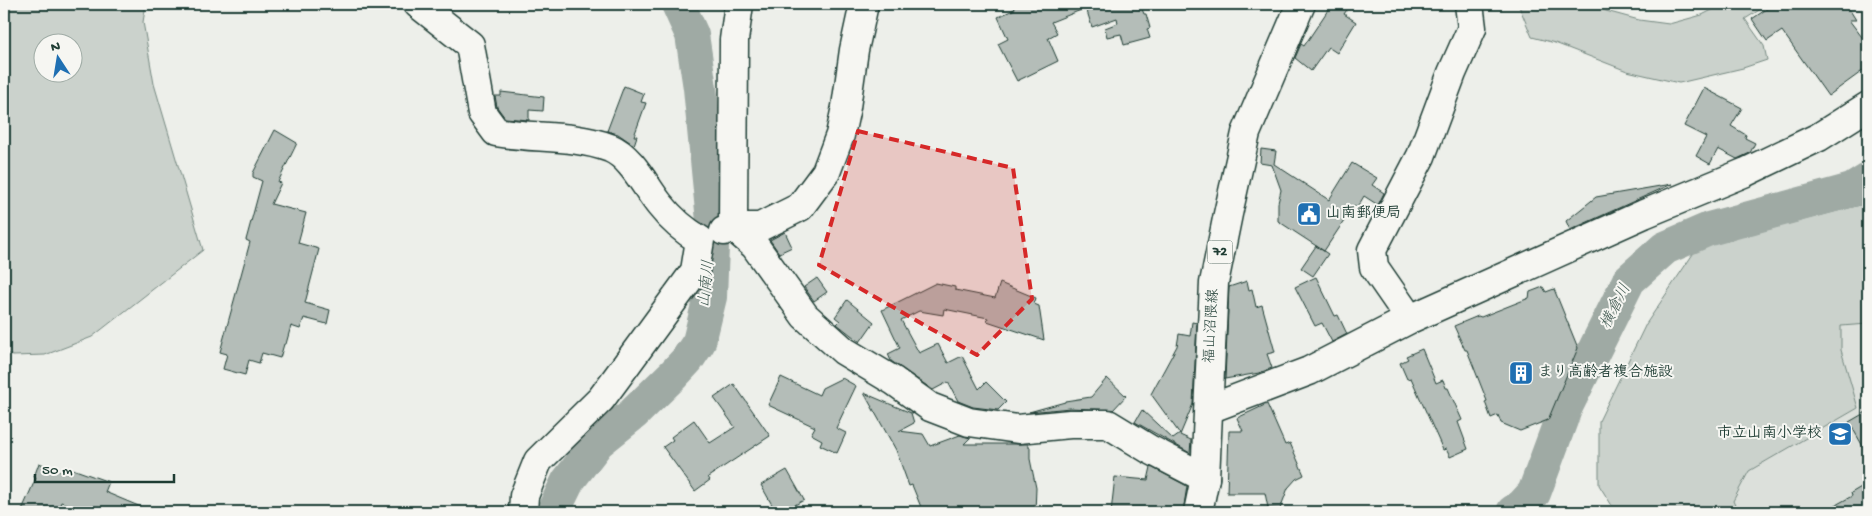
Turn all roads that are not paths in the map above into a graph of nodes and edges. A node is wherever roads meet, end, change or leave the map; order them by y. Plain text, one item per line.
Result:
1 (418, 4) edge
2 (739, 4) edge
3 (864, 4) edge
4 (1301, 4) edge
5 (1469, 4) edge
6 (1868, 106) edge
7 (733, 227) junction
8 (700, 240) junction
9 (1410, 319) junction
10 (1209, 409) junction
11 (1205, 478) junction
12 (523, 512) edge
13 (1198, 512) edge

1 - 8 street
2 - 7 street
3 - 7 street
4 - 10 street, 福山沼隈線 / 72
5 - 9 street
6 - 9 street
7 - 8 street
7 - 11 street
8 - 12 street
9 - 10 street
10 - 11 street, 福山沼隈線 / 72
11 - 13 street, 福山沼隈線 / 72

